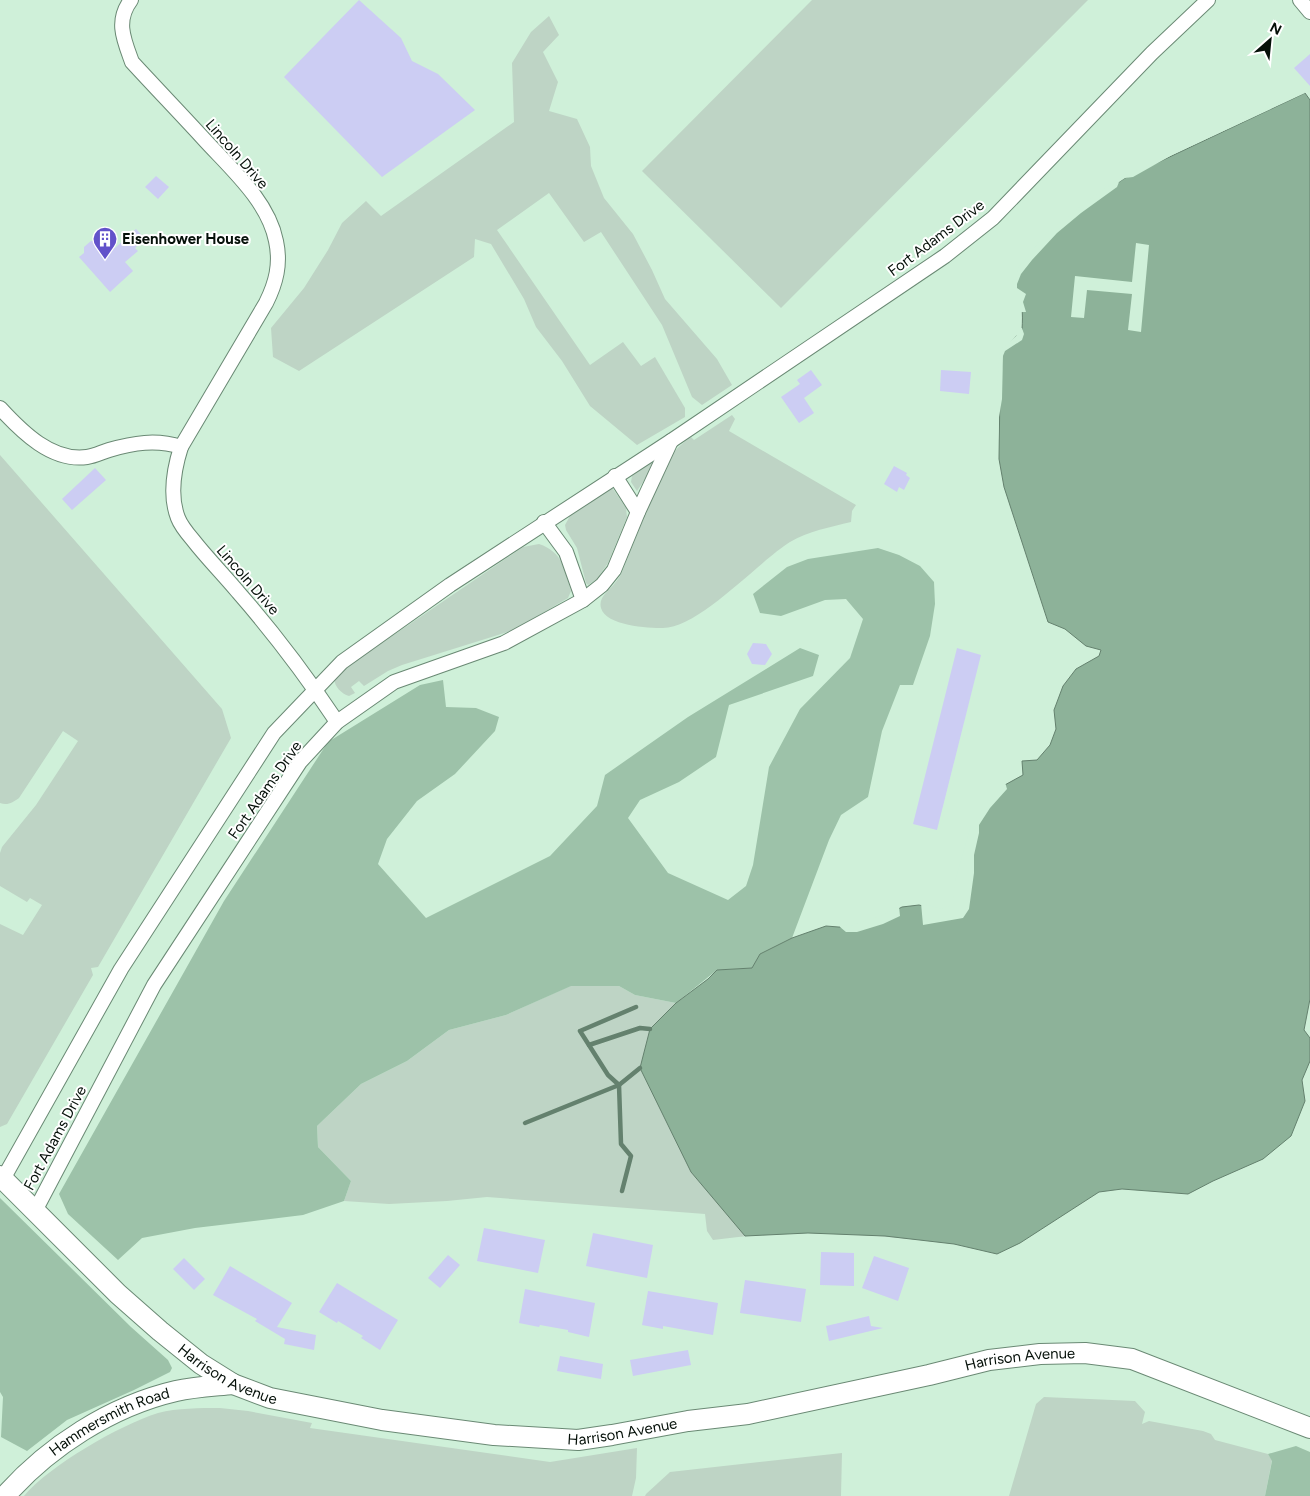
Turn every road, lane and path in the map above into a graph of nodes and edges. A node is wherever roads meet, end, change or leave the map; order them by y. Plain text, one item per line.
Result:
1 (131, 0) edge
2 (1208, 0) edge
3 (1300, 0) edge
4 (1310, 12) edge
5 (0, 408) edge
6 (671, 441) junction
7 (181, 447) junction
8 (615, 476) junction
9 (638, 512) junction
10 (544, 522) junction
11 (583, 600) junction
12 (314, 691) junction
13 (337, 722) junction
14 (2, 1177) edge
15 (35, 1211) junction
16 (233, 1384) junction
17 (1310, 1428) edge
18 (5, 1496) edge

1 - 7 street, Lincoln Drive
2 - 6 street, Fort Adams Drive
3 - 4 street
5 - 7 street
6 - 8 street, Fort Adams Drive
6 - 9 street, Fort Adams Drive
7 - 12 street, Lincoln Drive
8 - 9 street
8 - 10 street, Fort Adams Drive
9 - 11 street, Fort Adams Drive
10 - 11 street
10 - 12 street, Fort Adams Drive
11 - 13 street, Fort Adams Drive
12 - 13 street, Lincoln Drive
12 - 14 street, Fort Adams Drive
13 - 15 street, Fort Adams Drive
14 - 15 main road, Harrison Avenue
15 - 16 main road, Harrison Avenue
16 - 17 main road, Harrison Avenue
16 - 18 main road, Hammersmith Road

